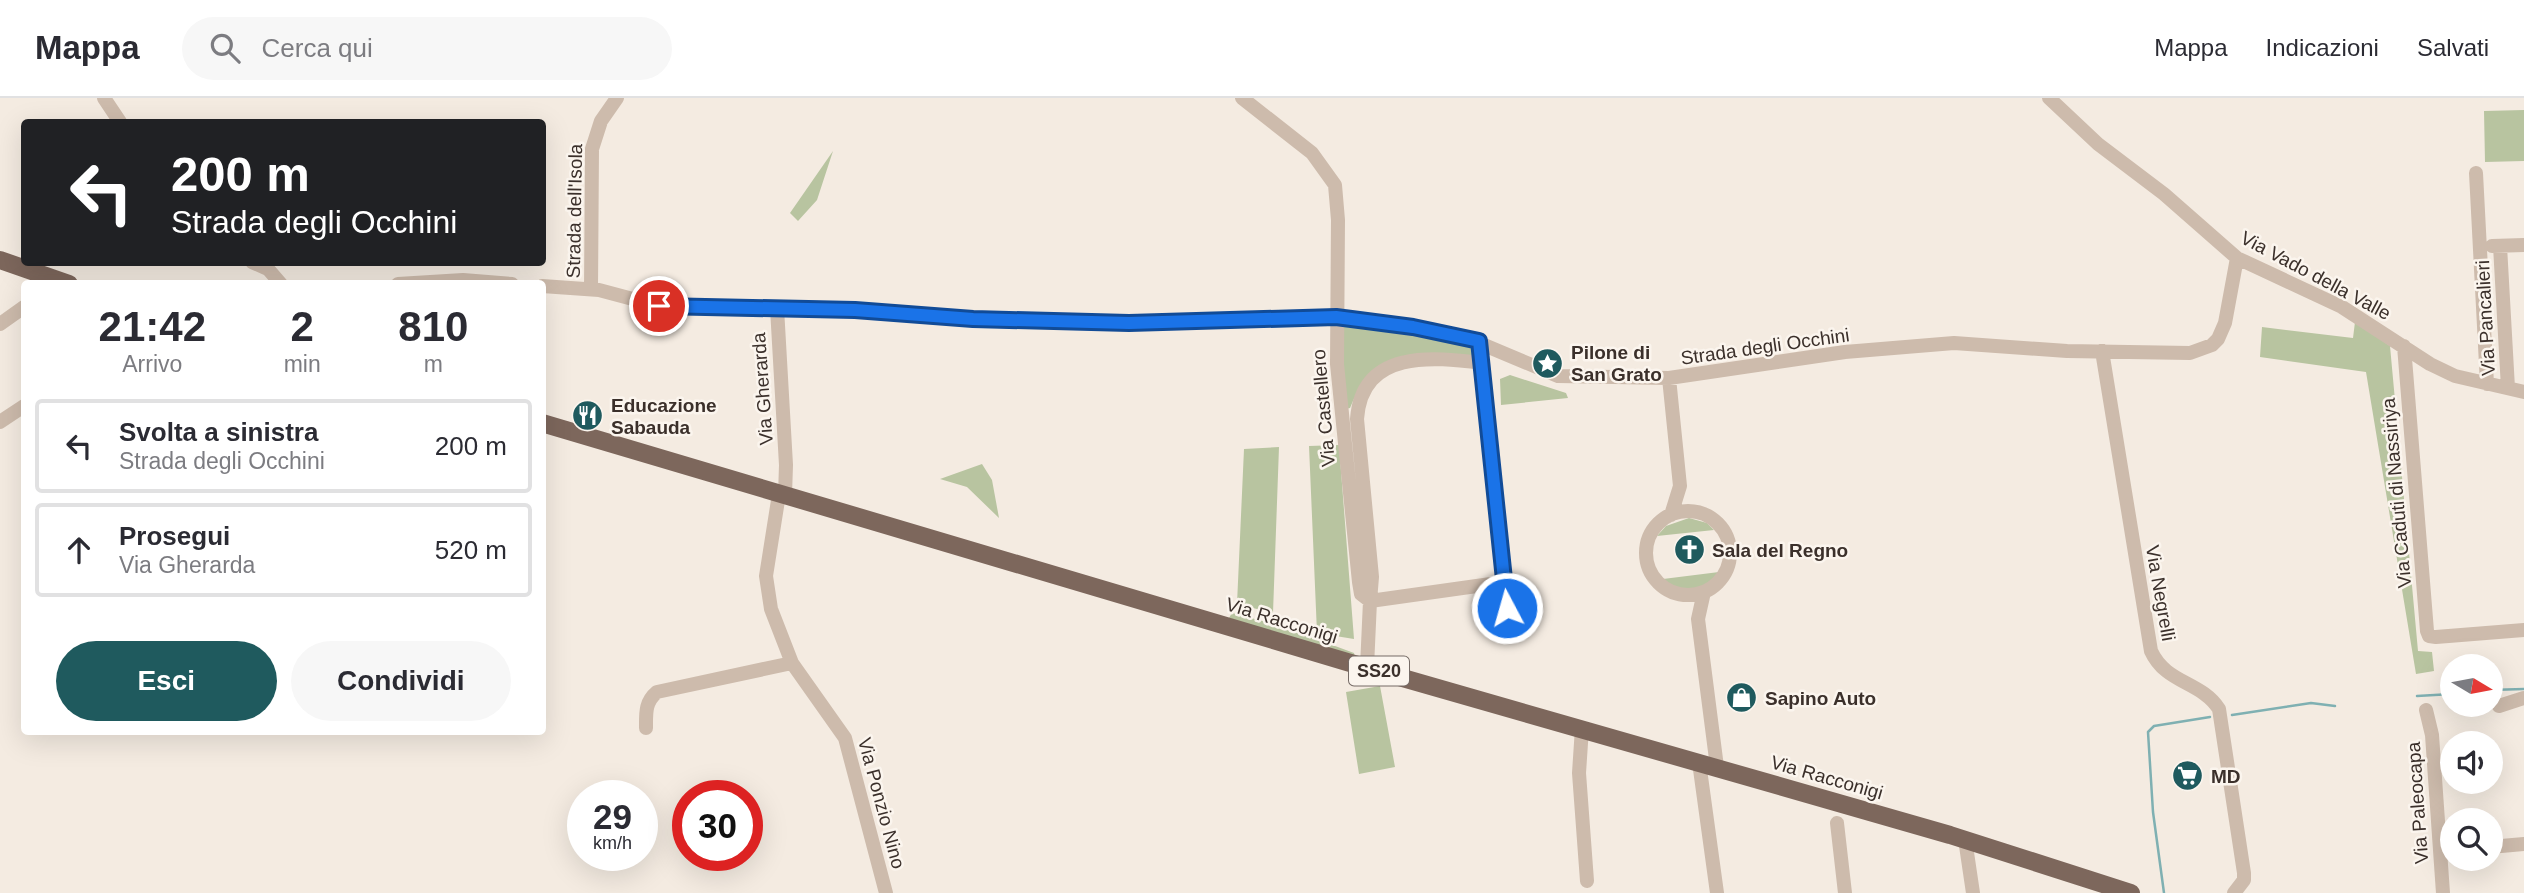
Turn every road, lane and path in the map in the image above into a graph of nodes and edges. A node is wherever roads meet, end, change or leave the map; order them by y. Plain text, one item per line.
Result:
1 (104, 98) edge
2 (617, 98) edge
3 (1242, 98) edge
4 (2049, 98) edge
5 (118, 119) edge
6 (2476, 173) dead end
7 (2524, 245) edge
8 (2481, 246) junction
9 (2500, 246) junction
10 (2237, 258) junction
11 (6, 264) edge
12 (263, 266) edge
13 (54, 280) edge
14 (278, 280) edge
15 (546, 286) edge
16 (591, 289) junction
17 (777, 308) junction
18 (21, 309) edge
19 (1336, 317) junction
20 (0, 324) edge
21 (1479, 341) junction
22 (2404, 346) junction
23 (2102, 351) junction
24 (1483, 363) junction
25 (1669, 378) junction
26 (2487, 384) junction
27 (2508, 388) junction
28 (2524, 391) edge
29 (21, 408) edge
30 (0, 422) edge
31 (546, 424) edge
32 (1680, 486) junction
33 (782, 494) junction
34 (1698, 512) junction
35 (1671, 514) junction
36 (1505, 582) junction
37 (1704, 592) junction
38 (1682, 595) junction
39 (1370, 601) junction
40 (1698, 619) junction
41 (2524, 630) edge
42 (1510, 634) dead end
43 (792, 663) junction
44 (1367, 667) junction
45 (2524, 698) edge
46 (2503, 705) edge
47 (2426, 710) dead end
48 (1582, 728) junction
49 (646, 729) dead end
50 (1708, 765) junction
51 (2441, 808) edge
52 (1837, 823) dead end
53 (1965, 839) junction
54 (2524, 845) edge
55 (2503, 846) edge
56 (2445, 871) edge
57 (1587, 881) dead end
58 (2238, 890) edge
59 (886, 893) edge
60 (1717, 893) edge
61 (1845, 893) edge
62 (1973, 893) edge
63 (2131, 893) edge
64 (2443, 893) edge

1 - 5 street
2 - 16 street, Strada dell'Isola
3 - 19 street, Via Castellero
4 - 10 street, Via Vado della Valle
6 - 8 street, Via Pancalieri
7 - 9 street, Via Pancalieri
8 - 9 street, Via Pancalieri
8 - 26 street, Via Pancalieri
9 - 27 street, Via Pancalieri
10 - 22 street, Via Vado della Valle
10 - 23 street, Strada degli Occhini
11 - 13 main road
12 - 14 street
15 - 16 street, Via Gherarda
16 - 17 street, Via Gherarda
17 - 19 street, Strada degli Occhini
17 - 33 street, Via Gherarda
18 - 20 street
19 - 21 street, Strada degli Occhini
19 - 39 street, Via Castellero
21 - 24 street
21 - 25 street, Strada degli Occhini
22 - 26 street, Via Vado della Valle
22 - 41 street, Via Caduti di Nassiriya
23 - 25 street, Strada degli Occhini
23 - 58 street, Via Negrelli
24 - 36 street
24 - 39 street
25 - 32 street
26 - 27 street, Via Vado della Valle
27 - 28 street, Via Vado della Valle
29 - 30 street
31 - 33 main road, Via Racconigi / SS20
32 - 34 street
32 - 35 street
33 - 43 street, Via Ponzio Nino
33 - 44 main road, Via Racconigi / SS20
34 - 35 street
34 - 37 street
35 - 38 street
36 - 39 street
36 - 42 street
37 - 38 street
37 - 40 street
38 - 40 street
39 - 44 street, Via Castellero
40 - 50 street
43 - 49 street
43 - 59 street, Via Ponzio Nino
44 - 48 main road, Via Racconigi / SS20
45 - 46 street
47 - 51 street, Via Paleocapa
48 - 50 main road, Via Racconigi / SS20
48 - 57 street
50 - 53 main road, Via Racconigi / SS20
50 - 60 street
52 - 61 street
53 - 62 street
53 - 63 main road, Via Racconigi / SS20
54 - 55 street
56 - 64 street, Via Paleocapa

